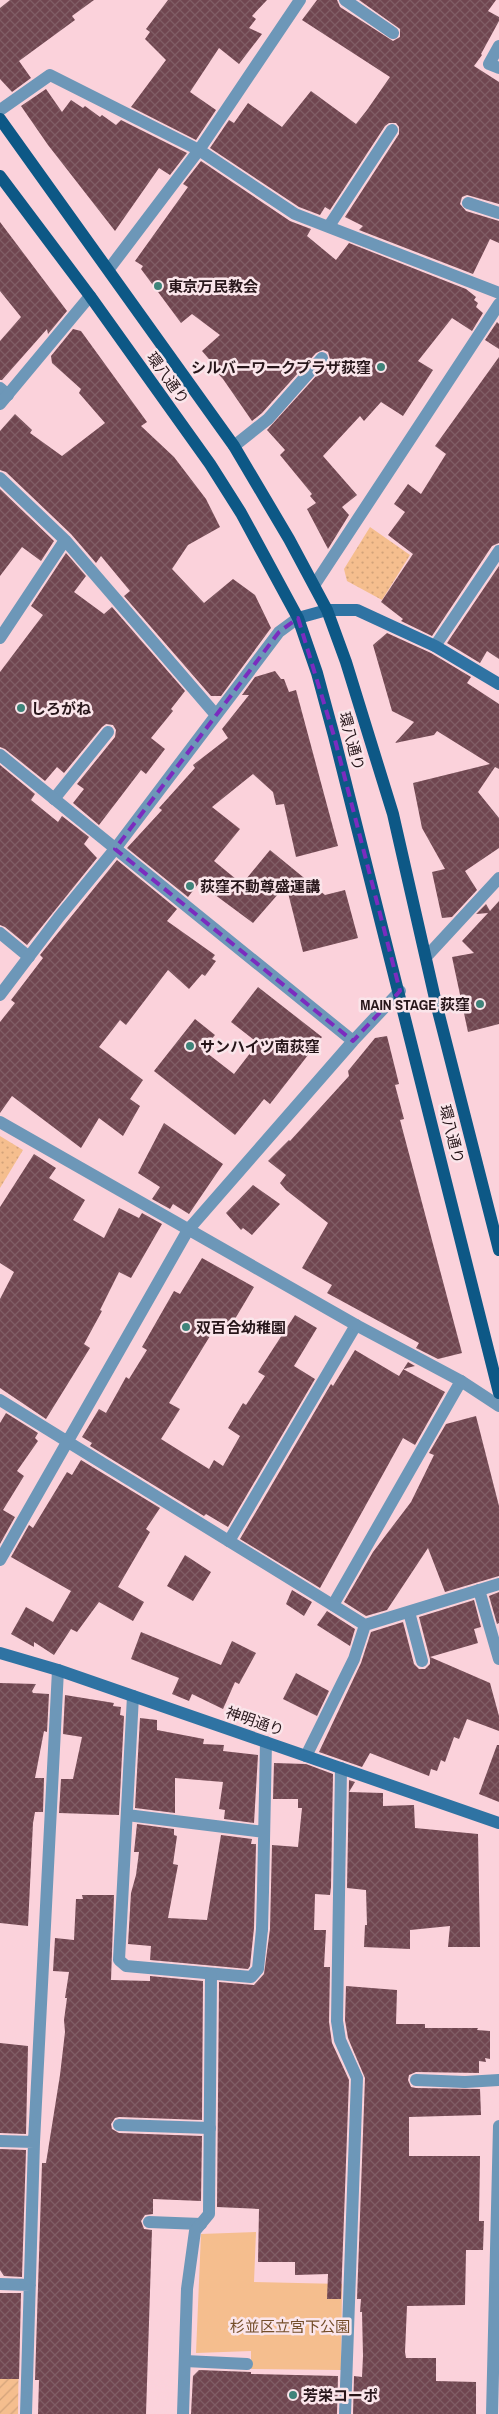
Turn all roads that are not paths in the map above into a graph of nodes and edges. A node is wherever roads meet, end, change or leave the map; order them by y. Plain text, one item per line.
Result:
1 (300, 0) edge
2 (345, 0) edge
3 (393, 33) dead end
4 (499, 46) edge
5 (499, 68) edge
6 (0, 110) edge
7 (0, 118) edge
8 (392, 130) dead end
9 (199, 150) junction
10 (0, 176) edge
11 (468, 203) dead end
12 (499, 213) edge
13 (329, 226) junction
14 (109, 269) junction
15 (499, 292) edge
16 (90, 296) junction
17 (499, 304) edge
18 (322, 358) dead end
19 (3, 395) edge
20 (234, 446) junction
21 (0, 478) edge
22 (65, 540) junction
23 (499, 551) edge
24 (315, 584) junction
25 (327, 610) junction
26 (298, 618) junction
27 (0, 638) edge
28 (435, 646) junction
29 (499, 684) edge
30 (216, 715) junction
31 (108, 732) dead end
32 (0, 755) edge
33 (54, 799) junction
34 (115, 849) junction
35 (499, 878) edge
36 (0, 933) edge
37 (427, 956) junction
38 (29, 957) junction
39 (400, 991) junction
40 (0, 995) edge
41 (353, 1041) junction
42 (0, 1122) edge
43 (494, 1211) edge
44 (188, 1230) junction
45 (499, 1250) edge
46 (356, 1325) junction
47 (461, 1381) junction
48 (499, 1393) edge
49 (0, 1400) edge
50 (499, 1406) edge
51 (68, 1442) junction
52 (230, 1541) junction
53 (0, 1560) edge
54 (499, 1584) edge
55 (479, 1590) junction
56 (332, 1605) junction
57 (409, 1612) junction
58 (366, 1625) junction
59 (0, 1653) edge
60 (499, 1659) edge
61 (422, 1661) dead end
62 (58, 1670) junction
63 (133, 1696) junction
64 (266, 1742) junction
65 (306, 1756) junction
66 (341, 1768) junction
67 (126, 1815) junction
68 (499, 1823) edge
69 (264, 1832) junction
70 (211, 1975) junction
71 (416, 2080) dead end
72 (499, 2080) edge
73 (118, 2125) dead end
74 (499, 2126) edge
75 (210, 2128) junction
76 (0, 2141) edge
77 (34, 2142) junction
78 (149, 2222) dead end
79 (201, 2224) junction
80 (0, 2284) edge
81 (30, 2285) junction
82 (185, 2361) junction
83 (247, 2364) dead end
84 (26, 2414) edge
85 (183, 2414) edge
86 (345, 2414) edge
87 (492, 2414) edge

1 - 9 street
2 - 3 street
4 - 5 street
6 - 9 street
7 - 14 main road, 環八通り
8 - 13 street
9 - 13 street
9 - 14 street
10 - 16 main road, 環八通り
11 - 12 street
13 - 15 street
14 - 20 main road, 環八通り
16 - 19 street
16 - 26 main road, 環八通り
17 - 24 street
18 - 20 street
20 - 24 main road, 環八通り
21 - 22 street
22 - 27 street
22 - 30 street
23 - 28 street
24 - 25 main road, 環八通り
25 - 26 street
25 - 28 street
25 - 37 main road, 環八通り
26 - 30 street
26 - 39 main road, 環八通り
28 - 29 street
30 - 34 street
31 - 33 street
32 - 33 street
33 - 34 street
34 - 38 street
34 - 41 street
35 - 37 street
36 - 38 street
37 - 43 main road, 環八通り
38 - 40 street
39 - 41 street
39 - 48 main road, 環八通り
41 - 44 street
42 - 44 street
43 - 45 main road, 環八通り
44 - 46 street
44 - 51 street
46 - 47 street
46 - 52 street
47 - 50 street
47 - 56 street
49 - 51 street
51 - 52 street
51 - 53 street
52 - 56 street
54 - 55 street
55 - 57 street
55 - 60 street
56 - 58 street
57 - 58 street
57 - 61 street
58 - 65 street
59 - 62 street, 神明通り
62 - 63 street, 神明通り
62 - 77 street
63 - 64 street, 神明通り
63 - 67 street
64 - 65 street, 神明通り
64 - 69 street
65 - 66 street, 神明通り
66 - 68 street, 神明通り
66 - 86 street
67 - 69 street
67 - 70 street
69 - 70 street
70 - 75 street
71 - 72 street
73 - 75 street
74 - 87 street
75 - 79 street
76 - 77 street
77 - 81 street
78 - 79 street
79 - 82 street
80 - 81 street
81 - 84 street
82 - 83 street
82 - 85 street

